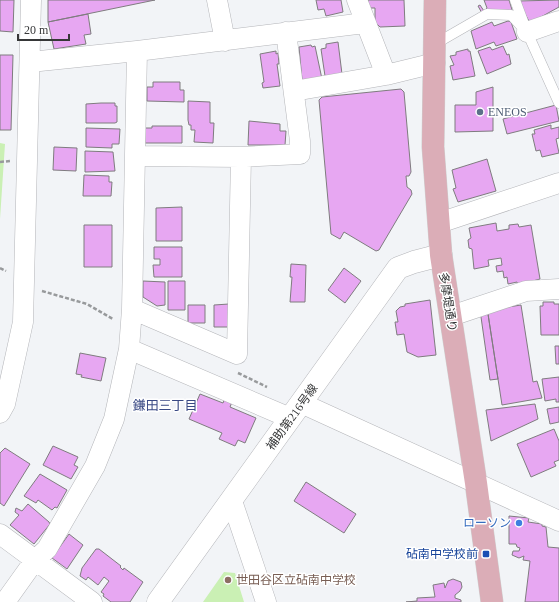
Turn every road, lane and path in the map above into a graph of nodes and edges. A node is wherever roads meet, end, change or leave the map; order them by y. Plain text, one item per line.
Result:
1 (31, 0) edge
2 (217, 0) edge
3 (357, 0) edge
4 (434, 0) edge
5 (515, 0) edge
6 (559, 21) edge
7 (365, 23) junction
8 (286, 32) junction
9 (527, 32) junction
10 (225, 41) junction
11 (137, 51) junction
12 (435, 53) junction
13 (30, 62) junction
14 (386, 75) junction
15 (294, 91) junction
16 (559, 104) edge
17 (136, 156) junction
18 (241, 157) junction
19 (559, 183) edge
20 (439, 223) junction
21 (441, 255) junction
22 (559, 289) edge
23 (132, 309) junction
24 (451, 316) junction
25 (129, 349) junction
26 (296, 410) junction
27 (0, 413) edge
28 (476, 483) junction
29 (232, 501) junction
30 (559, 521) edge
31 (0, 534) edge
32 (35, 560) junction
33 (5, 602) edge
34 (92, 602) edge
35 (158, 602) edge
36 (266, 602) edge
37 (492, 602) edge

1 - 13 street
2 - 10 street
3 - 7 street
4 - 12 main road, 多摩堤通り
5 - 9 lane
6 - 9 street
7 - 8 street
7 - 14 street
8 - 10 street
8 - 15 street
9 - 12 lane
9 - 16 lane
10 - 11 street
11 - 13 street
11 - 17 street
12 - 14 street
12 - 20 main road, 多摩堤通り
13 - 27 street
14 - 15 street
15 - 18 street
17 - 18 street
17 - 23 street
18 - 23 street
19 - 20 street
20 - 21 main road, 多摩堤通り
21 - 24 main road, 多摩堤通り
21 - 26 street, 補助第216号線
22 - 24 street
23 - 25 street
24 - 28 main road, 多摩堤通り
25 - 26 street
25 - 32 street
26 - 28 street
26 - 29 street, 補助第216号線
28 - 30 street
28 - 37 main road, 多摩堤通り
29 - 35 street, 補助第216号線
29 - 36 street
31 - 32 street
32 - 33 street
32 - 34 street

